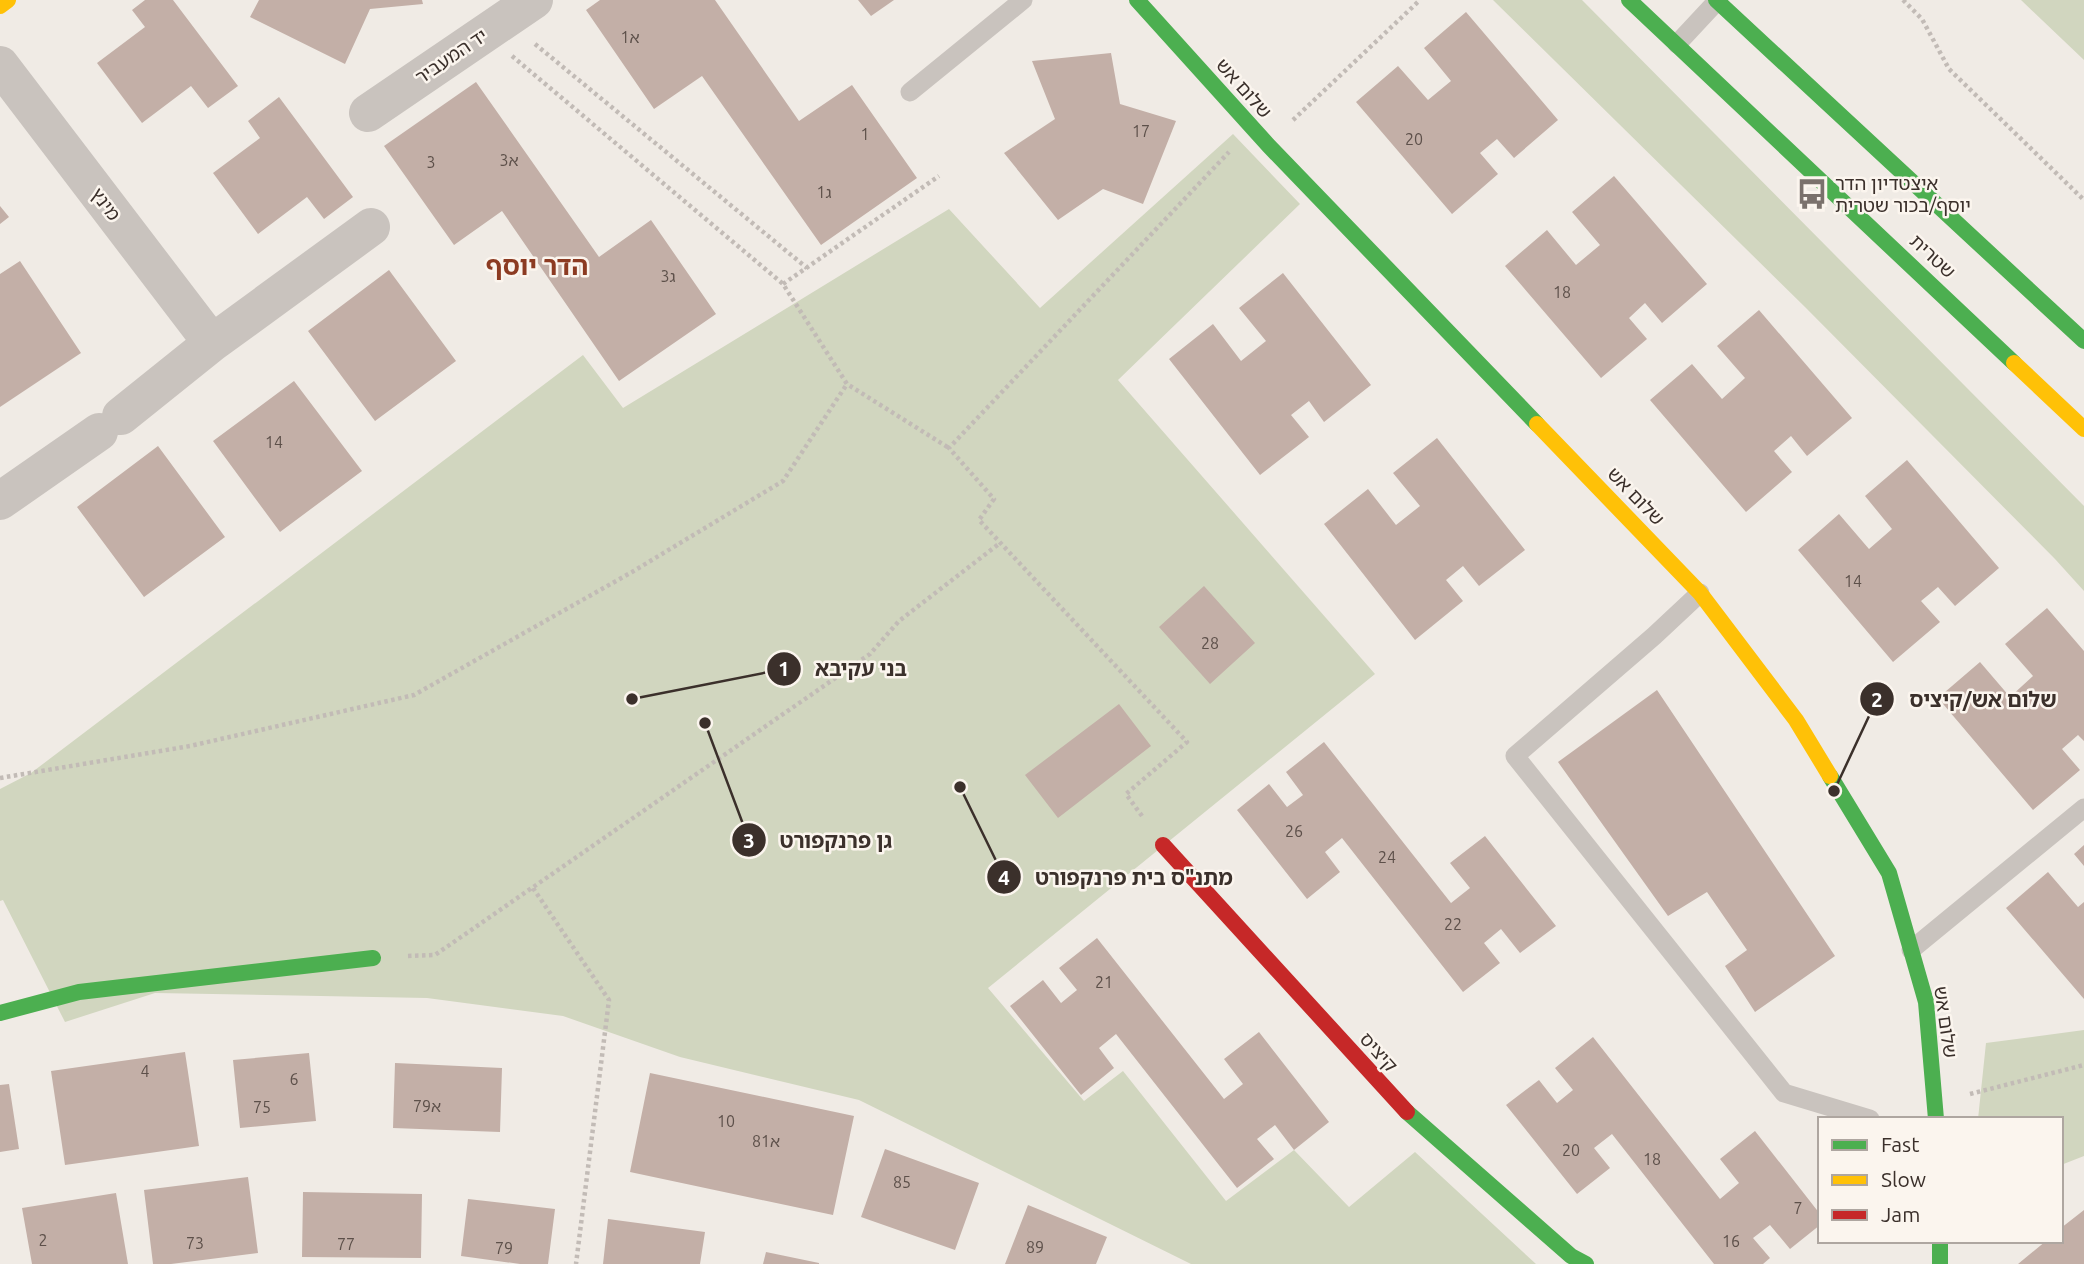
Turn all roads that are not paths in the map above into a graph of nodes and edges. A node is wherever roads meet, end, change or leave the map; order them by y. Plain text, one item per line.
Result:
1 (8, 0) edge
2 (1023, 0) edge
3 (1137, 0) edge
4 (1629, 0) edge
5 (1717, 0) edge
6 (0, 6) edge
7 (508, 18) edge
8 (1677, 44) junction
9 (0, 65) edge
10 (910, 92) dead end
11 (368, 113) dead end
12 (371, 227) dead end
13 (2084, 341) edge
14 (212, 343) junction
15 (2084, 429) edge
16 (0, 501) edge
17 (1700, 593) junction
18 (2084, 808) edge
19 (1163, 845) road end
20 (1911, 950) junction
21 (373, 958) road end
22 (0, 1013) edge
23 (1936, 1111) edge
24 (1863, 1117) edge
25 (1940, 1243) edge
26 (1586, 1264) edge
27 (1940, 1264) edge

1 - 6 street
2 - 10 lane
3 - 17 street, שלום אש
4 - 8 street, שטרית
5 - 8 lane
5 - 13 street
7 - 11 street, יד המעביר
8 - 15 street, שטרית
9 - 14 street, מינץ
12 - 14 street
14 - 16 street
17 - 20 street, שלום אש
17 - 24 lane
18 - 20 lane
19 - 26 street, קיציס
20 - 23 street, שלום אש
21 - 22 street
25 - 27 street

